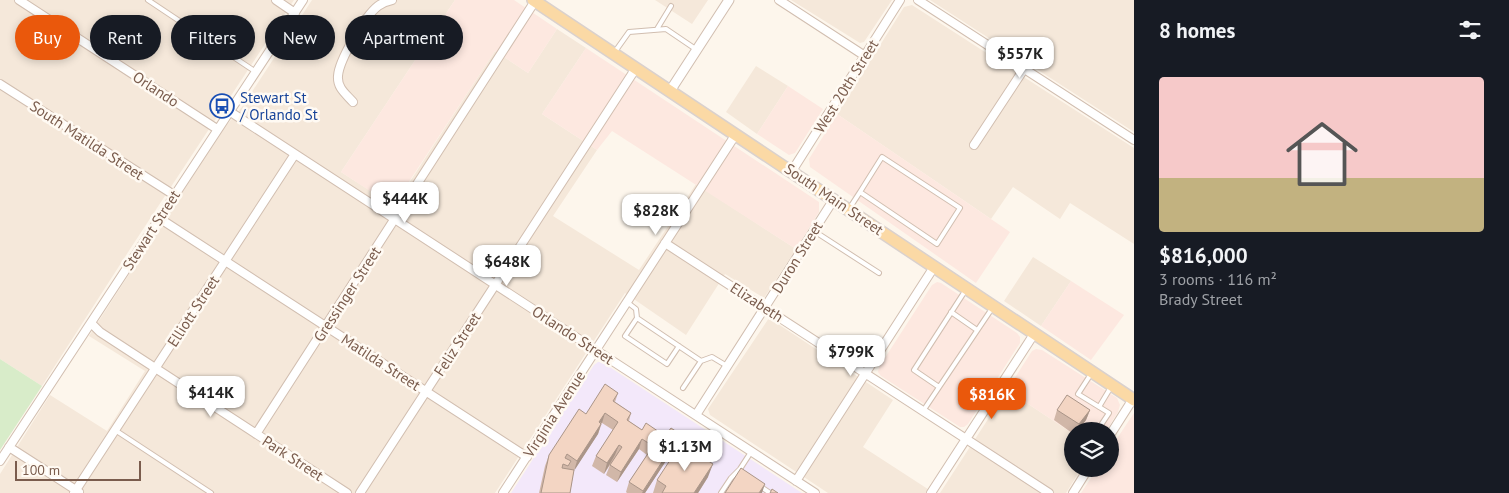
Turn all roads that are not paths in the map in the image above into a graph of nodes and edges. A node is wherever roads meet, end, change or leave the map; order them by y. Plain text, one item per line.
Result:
1 (19, 0) edge
2 (148, 0) edge
3 (276, 0) edge
4 (303, 0) edge
5 (392, 0) edge
6 (729, 0) edge
7 (779, 0) edge
8 (900, 0) edge
9 (918, 0) edge
10 (534, 1) edge
11 (549, 4) edge
12 (671, 6) dead end
13 (295, 12) junction
14 (656, 29) junction
15 (697, 50) junction
16 (614, 54) junction
17 (865, 56) junction
18 (636, 68) junction
19 (1024, 69) junction
20 (256, 72) junction
21 (0, 84) edge
22 (670, 91) junction
23 (353, 102) dead end
24 (229, 111) junction
25 (218, 129) junction
26 (736, 134) junction
27 (1134, 140) edge
28 (974, 145) dead end
29 (295, 154) junction
30 (792, 172) junction
31 (860, 192) junction
32 (174, 195) junction
33 (834, 199) junction
34 (849, 209) junction
35 (159, 218) junction
36 (394, 219) junction
37 (814, 230) junction
38 (666, 243) junction
39 (225, 260) junction
40 (934, 267) junction
41 (879, 273) dead end
42 (495, 284) junction
43 (967, 289) junction
44 (627, 302) junction
45 (993, 306) junction
46 (765, 308) junction
47 (951, 312) junction
48 (637, 318) junction
49 (91, 323) junction
50 (326, 326) junction
51 (977, 330) junction
52 (1034, 334) junction
53 (679, 346) junction
54 (596, 350) junction
55 (701, 361) junction
56 (727, 366) junction
57 (156, 367) junction
58 (1092, 372) junction
59 (866, 373) junction
60 (1112, 385) junction
61 (940, 387) junction
62 (683, 388) dead end
63 (426, 391) junction
64 (1134, 400) edge
65 (1099, 407) junction
66 (923, 411) junction
67 (696, 415) junction
68 (1103, 422) edge
69 (1119, 422) edge
70 (115, 430) junction
71 (256, 434) junction
72 (966, 439) junction
73 (9, 447) junction
74 (751, 452) junction
75 (527, 457) junction
76 (0, 461) edge
77 (740, 469) junction
78 (743, 475) edge
79 (1083, 477) edge
80 (796, 481) junction
81 (756, 484) edge
82 (77, 492) edge
83 (211, 493) edge
84 (347, 493) edge
85 (360, 493) edge
86 (503, 493) edge
87 (721, 493) edge
88 (770, 493) edge
89 (815, 493) edge
90 (931, 493) edge
91 (1049, 493) edge
92 (1073, 493) edge

1 - 25 street, Orlando
2 - 20 lane
3 - 13 street
4 - 13 street, Stewart Street
5 - 23 street
6 - 15 street
7 - 17 street
8 - 17 street, West 20th Street
9 - 19 street
10 - 11 main road, South Main Street
10 - 36 street, Gressinger Street
11 - 16 main road, South Main Street
12 - 14 lane
13 - 20 street, Stewart Street
14 - 15 lane
14 - 16 lane
15 - 22 street
16 - 18 main road, South Main Street
17 - 30 street, West 20th Street
18 - 22 main road, South Main Street
18 - 42 street, Feliz Street
19 - 27 street
19 - 28 street
20 - 24 street, Stewart Street
21 - 32 street, South Matilda Street
22 - 26 main road, South Main Street
24 - 25 street, Stewart Street
24 - 29 street, Orlando Street
25 - 32 street, Stewart Street
26 - 30 main road, South Main Street
26 - 38 street, Virginia Avenue
29 - 36 street, Orlando Street
29 - 39 street, Elliott Street
30 - 33 main road, South Main Street
31 - 31 lane
31 - 34 lane
32 - 35 street, Stewart Street
33 - 34 main road, South Main Street
33 - 37 street, Duron Street
34 - 40 main road, South Main Street
35 - 39 street, Matilda Street
35 - 49 street, Stewart Street
36 - 42 street, Orlando Street
36 - 50 street, Gressinger Street
37 - 41 lane
37 - 46 street, Duron Street
38 - 44 street, Virginia Avenue
38 - 46 street, Elizabeth
39 - 50 street, Matilda Street
39 - 57 street, Elliott Street
40 - 43 main road, South Main Street
40 - 59 street
42 - 54 street, Orlando Street
42 - 63 street, Feliz Street
43 - 45 main road, South Main Street
43 - 47 lane
44 - 48 lane
44 - 54 street, Virginia Avenue
45 - 51 lane
45 - 52 main road, South Main Street
46 - 56 street, Duron Street
46 - 59 street, Elizabeth
47 - 51 lane
47 - 61 lane
48 - 53 lane
48 - 53 lane
49 - 57 street, Park Street
49 - 73 street, Stewart Street
50 - 63 street, Matilda Street
50 - 71 street, Gressinger Street
51 - 61 lane
52 - 58 main road, South Main Street
52 - 72 street
53 - 55 lane
54 - 67 street, Orlando Street
54 - 75 street, Virginia Avenue
55 - 56 lane
55 - 62 lane
56 - 67 street, Duron Street
57 - 70 street, Elliott Street
57 - 71 street, Park Street
58 - 60 main road, South Main Street
58 - 65 lane
59 - 66 street, Elizabeth
59 - 80 street
60 - 64 main road, South Main Street
60 - 65 lane
61 - 66 lane
63 - 75 street, Matilda Street
63 - 85 street, Feliz Street
64 - 69 street
65 - 68 lane
66 - 72 street, Elizabeth
67 - 74 street, Orlando Street
70 - 82 street, Elliott Street
70 - 83 lane
71 - 84 street, Park Street
72 - 90 street
72 - 91 street, Elizabeth
73 - 76 street, Stewart Street
73 - 82 street
74 - 77 lane
74 - 80 street, Orlando Street
75 - 86 street, Virginia Avenue
77 - 78 lane
77 - 87 lane
79 - 92 street
80 - 89 street, Orlando Street
81 - 88 lane

